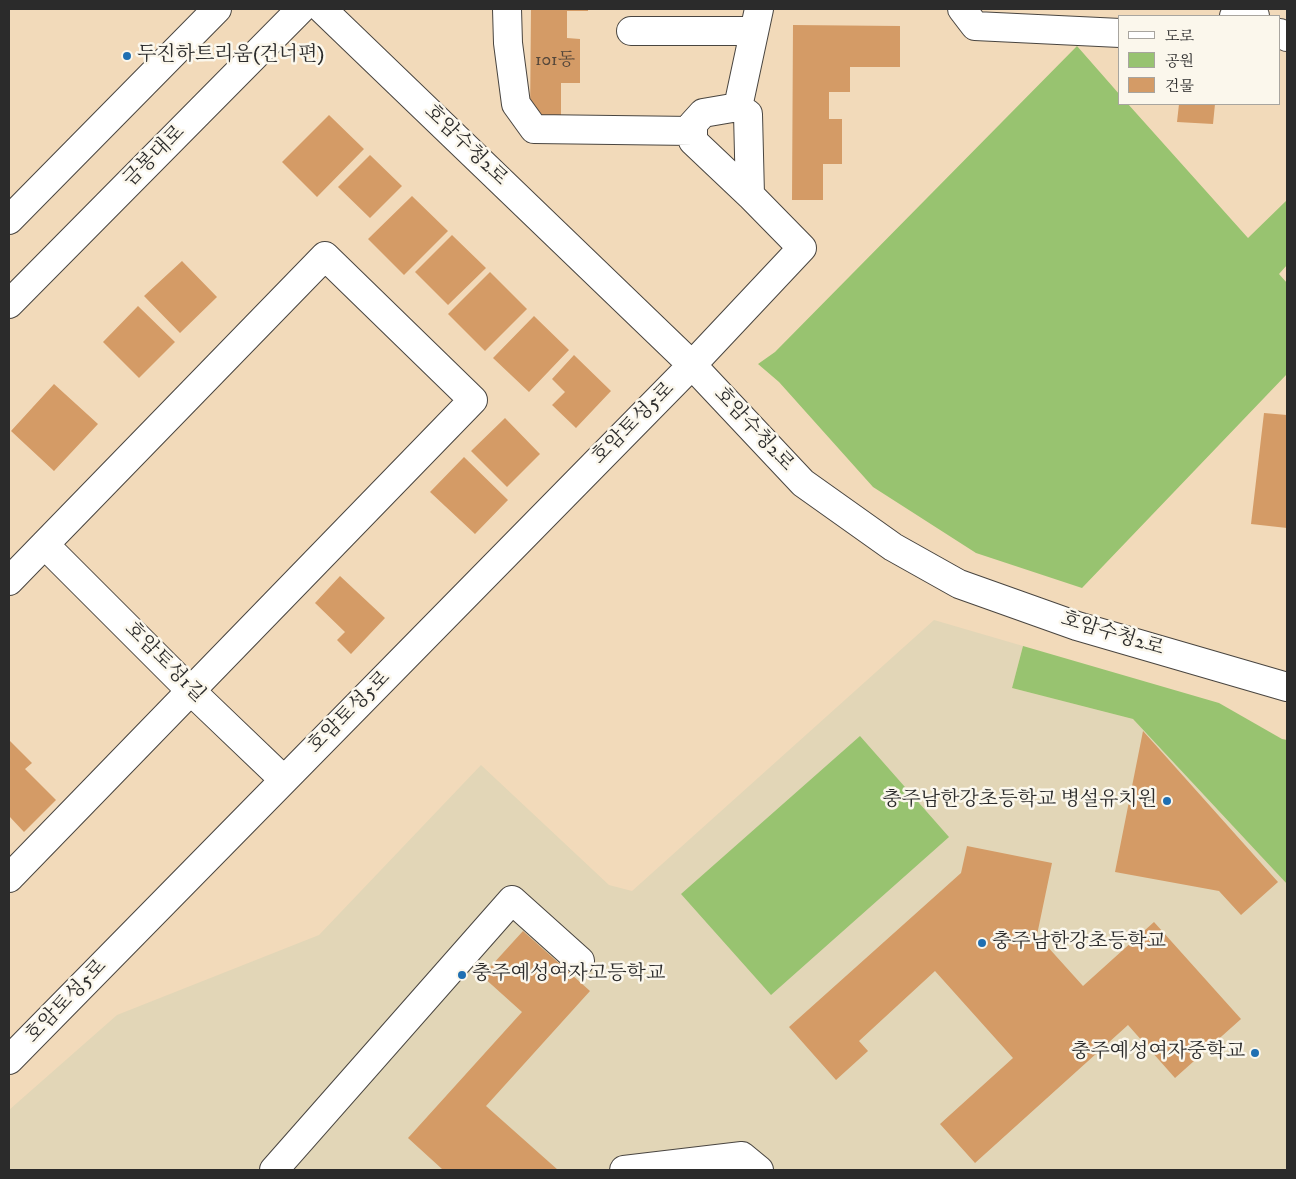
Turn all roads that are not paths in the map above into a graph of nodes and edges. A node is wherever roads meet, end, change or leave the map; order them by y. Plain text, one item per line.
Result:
1 (217, 9) edge
2 (301, 9) edge
3 (322, 9) edge
4 (508, 9) edge
5 (962, 9) edge
6 (1236, 15) edge
7 (1254, 15) edge
8 (756, 20) edge
9 (631, 31) dead end
10 (1118, 34) edge
11 (738, 107) junction
12 (693, 131) junction
13 (750, 195) junction
14 (9, 220) edge
15 (9, 304) edge
16 (692, 365) junction
17 (45, 544) junction
18 (9, 582) edge
19 (1287, 686) edge
20 (191, 691) junction
21 (284, 780) junction
22 (9, 878) edge
23 (580, 961) dead end
24 (9, 1060) edge
25 (274, 1170) edge
26 (624, 1170) edge
27 (759, 1170) edge

1 - 14 street
2 - 15 street, 금봉대로
3 - 16 street, 호암수청2로
4 - 12 street
5 - 10 street
6 - 7 street
8 - 9 street
8 - 11 street
11 - 12 street
11 - 13 street
12 - 13 street
13 - 16 street, 호암토성5로
16 - 19 street, 호암수청2로
16 - 21 street, 호암토성5로
17 - 18 street
17 - 20 street, 호암토성1길
17 - 20 street
20 - 21 street, 호암토성1길
20 - 22 street
21 - 24 street, 호암토성5로
23 - 25 street
26 - 27 street

